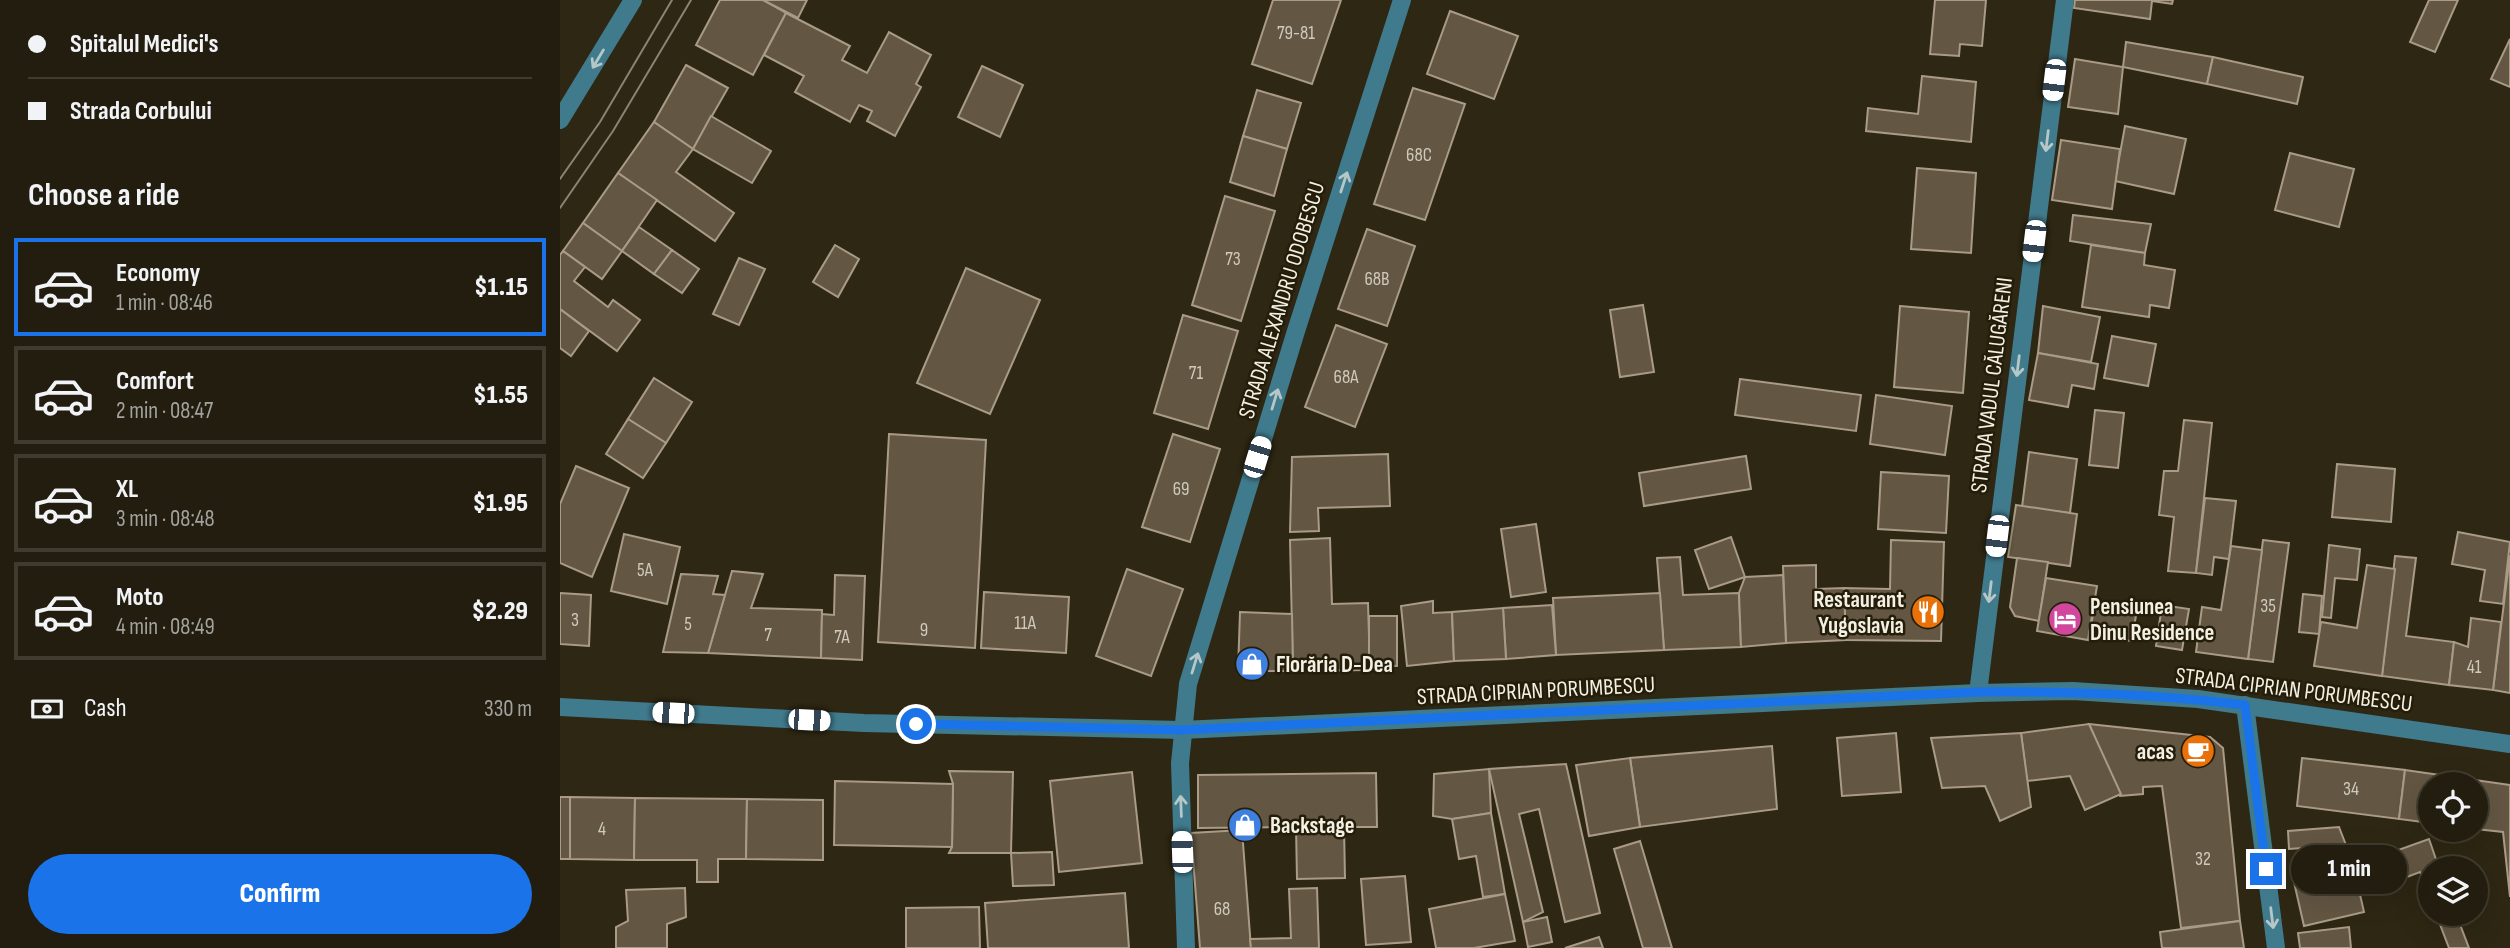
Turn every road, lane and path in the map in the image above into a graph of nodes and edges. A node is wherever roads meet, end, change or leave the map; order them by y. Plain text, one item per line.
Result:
1 (633, 0) edge
2 (1402, 0) edge
3 (2065, 0) edge
4 (560, 120) edge
5 (1978, 692) junction
6 (2245, 705) junction
7 (560, 707) edge
8 (1182, 730) junction
9 (2510, 744) edge
10 (1185, 948) edge
11 (2276, 948) edge

1 -> 4 street
8 -> 2 street, STRADA ALEXANDRU ODOBESCU
3 -> 5 street, STRADA VADUL CĂLUGĂRENI
5 - 6 street, STRADA CIPRIAN PORUMBESCU
5 - 8 street, STRADA CIPRIAN PORUMBESCU
6 - 9 street, STRADA CIPRIAN PORUMBESCU
6 -> 11 street
7 - 8 street, STRADA CIPRIAN PORUMBESCU
10 -> 8 street, STRADA ALEXANDRU ODOBESCU

